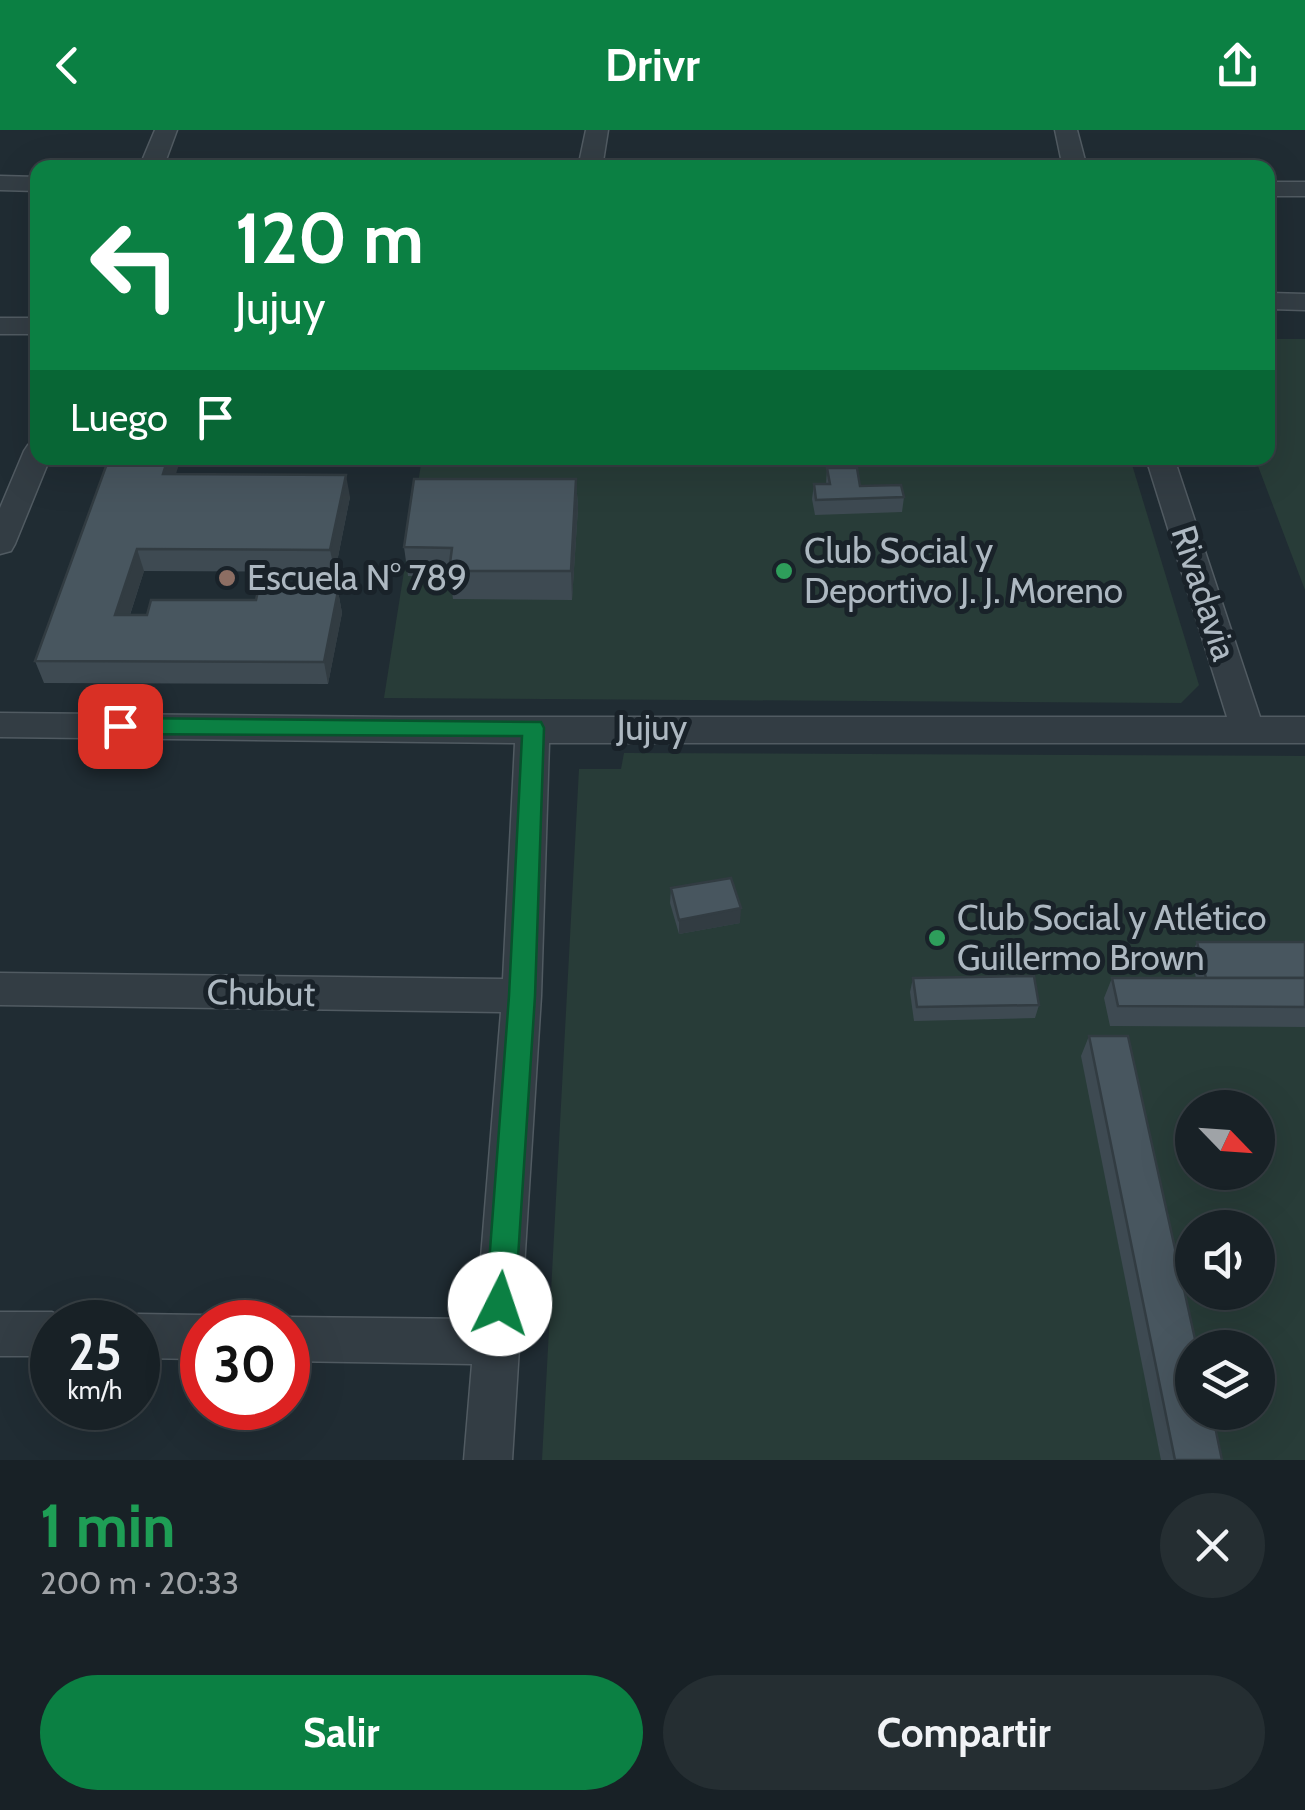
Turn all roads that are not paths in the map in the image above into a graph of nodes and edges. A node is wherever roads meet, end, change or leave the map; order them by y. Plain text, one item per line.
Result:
1 (166, 130) edge
2 (597, 130) edge
3 (1066, 130) edge
4 (154, 160) edge
5 (591, 160) edge
6 (1073, 160) edge
7 (0, 183) edge
8 (30, 184) edge
9 (1275, 189) edge
10 (1305, 189) edge
11 (1275, 301) edge
12 (1305, 302) edge
13 (0, 326) edge
14 (30, 326) edge
15 (30, 465) edge
16 (1162, 465) edge
17 (8, 503) edge
18 (0, 544) edge
19 (0, 725) edge
20 (533, 728) junction
21 (1247, 729) junction
22 (1305, 730) edge
23 (0, 989) edge
24 (522, 996) junction
25 (0, 1334) edge
26 (30, 1334) edge
27 (310, 1338) edge
28 (498, 1342) junction
29 (488, 1460) edge

1 - 4 street
2 - 5 street
3 - 6 street
7 - 8 street
9 - 10 street
11 - 12 street
13 - 14 street
15 - 17 street
16 - 21 street, Rivadavia
17 - 18 street
19 - 20 street, Jujuy
20 - 21 street, Jujuy
20 - 24 street
21 - 22 street, Jujuy
23 - 24 street, Chubut
24 - 28 street
25 - 26 street
27 - 28 street
28 - 29 street

